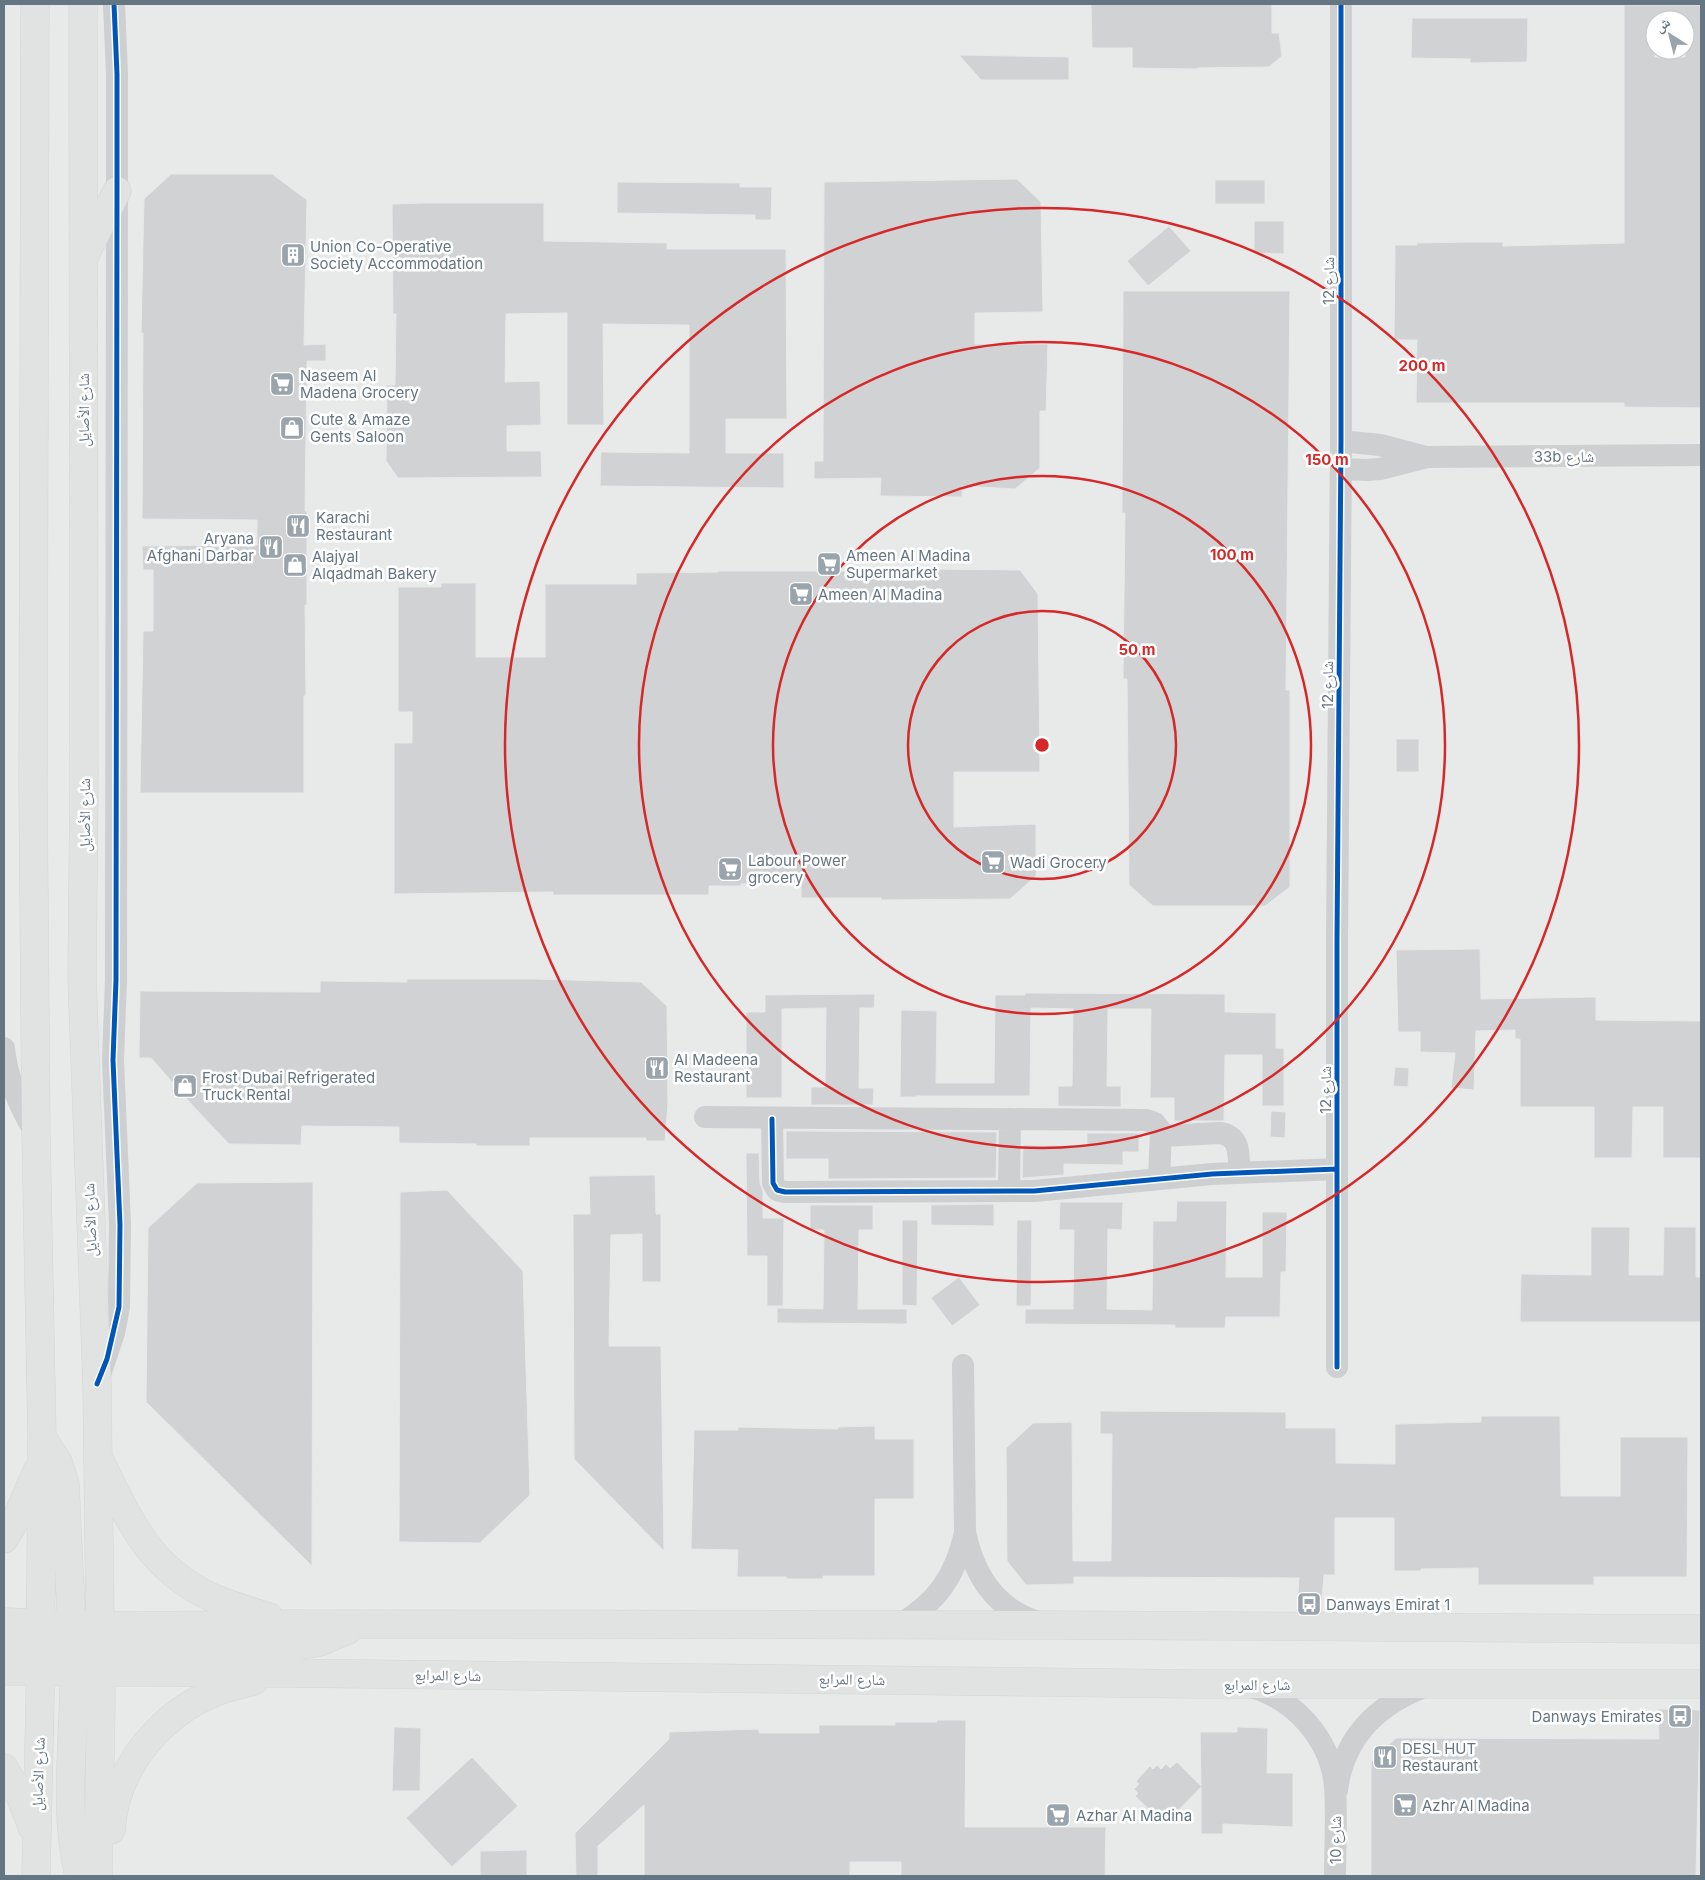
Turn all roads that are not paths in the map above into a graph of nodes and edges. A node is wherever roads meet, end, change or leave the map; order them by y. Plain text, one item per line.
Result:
1 (35, 4) edge
2 (83, 4) edge
3 (114, 4) edge
4 (1341, 4) edge
5 (117, 191) junction
6 (82, 260) junction
7 (1341, 441) junction
8 (1701, 455) edge
9 (1427, 457) junction
10 (1341, 469) junction
11 (4, 1048) edge
12 (705, 1117) dead end
13 (772, 1118) junction
14 (1010, 1119) junction
15 (36, 1134) junction
16 (1162, 1136) junction
17 (1337, 1170) junction
18 (1239, 1173) junction
19 (1159, 1179) junction
20 (1010, 1191) junction
21 (963, 1365) dead end
22 (1337, 1367) dead end
23 (97, 1384) junction
24 (42, 1449) junction
25 (98, 1457) junction
26 (965, 1532) junction
27 (4, 1539) edge
28 (4, 1622) edge
29 (290, 1624) junction
30 (358, 1625) junction
31 (899, 1625) junction
32 (1052, 1625) junction
33 (1701, 1629) edge
34 (69, 1642) junction
35 (4, 1644) edge
36 (4, 1671) edge
37 (40, 1671) junction
38 (101, 1673) junction
39 (286, 1673) junction
40 (1433, 1683) junction
41 (1240, 1684) junction
42 (1701, 1684) edge
43 (4, 1768) edge
44 (1335, 1803) junction
45 (36, 1848) junction
46 (36, 1876) edge
47 (79, 1876) edge
48 (98, 1876) edge
49 (105, 1876) edge
50 (1335, 1876) edge

1 - 15 main road
2 - 6 main road, شارع الأصايل
3 - 5 street
4 - 7 street, شارع 12
5 - 6 main road
5 - 23 street
6 - 23 main road, شارع الأصايل
7 - 9 street, 33b شارع
7 - 10 street, شارع 12
8 - 9 street, 33b شارع
9 - 10 street, 33b شارع
10 - 17 street, شارع 12
11 - 15 street
12 - 13 street
13 - 14 street
13 - 20 street
14 - 16 street
14 - 20 street
15 - 24 main road
16 - 18 street
16 - 19 street
17 - 18 street
17 - 22 street, شارع 12
18 - 19 street
19 - 20 street
21 - 26 street
23 - 25 main road, شارع الأصايل
24 - 27 main road
24 - 34 main road
25 - 29 main road
25 - 34 main road, شارع الأصايل
26 - 31 street
26 - 32 street
28 - 34 main road
29 - 30 main road
29 - 34 main road
30 - 31 main road
30 - 34 main road
31 - 32 main road
32 - 33 main road
34 - 35 main road
34 - 37 main road
34 - 38 main road
34 - 47 main road
36 - 37 main road
37 - 45 main road, شارع الأصايل
38 - 39 main road, شارع المرابع
38 - 48 main road
39 - 41 main road, شارع المرابع
39 - 49 main road
40 - 41 main road, شارع المرابع
40 - 42 main road, شارع المرابع
40 - 44 street, شارع 10
41 - 44 street, شارع 10
43 - 45 main road
44 - 50 street, شارع 10
45 - 46 main road, شارع الأصايل

